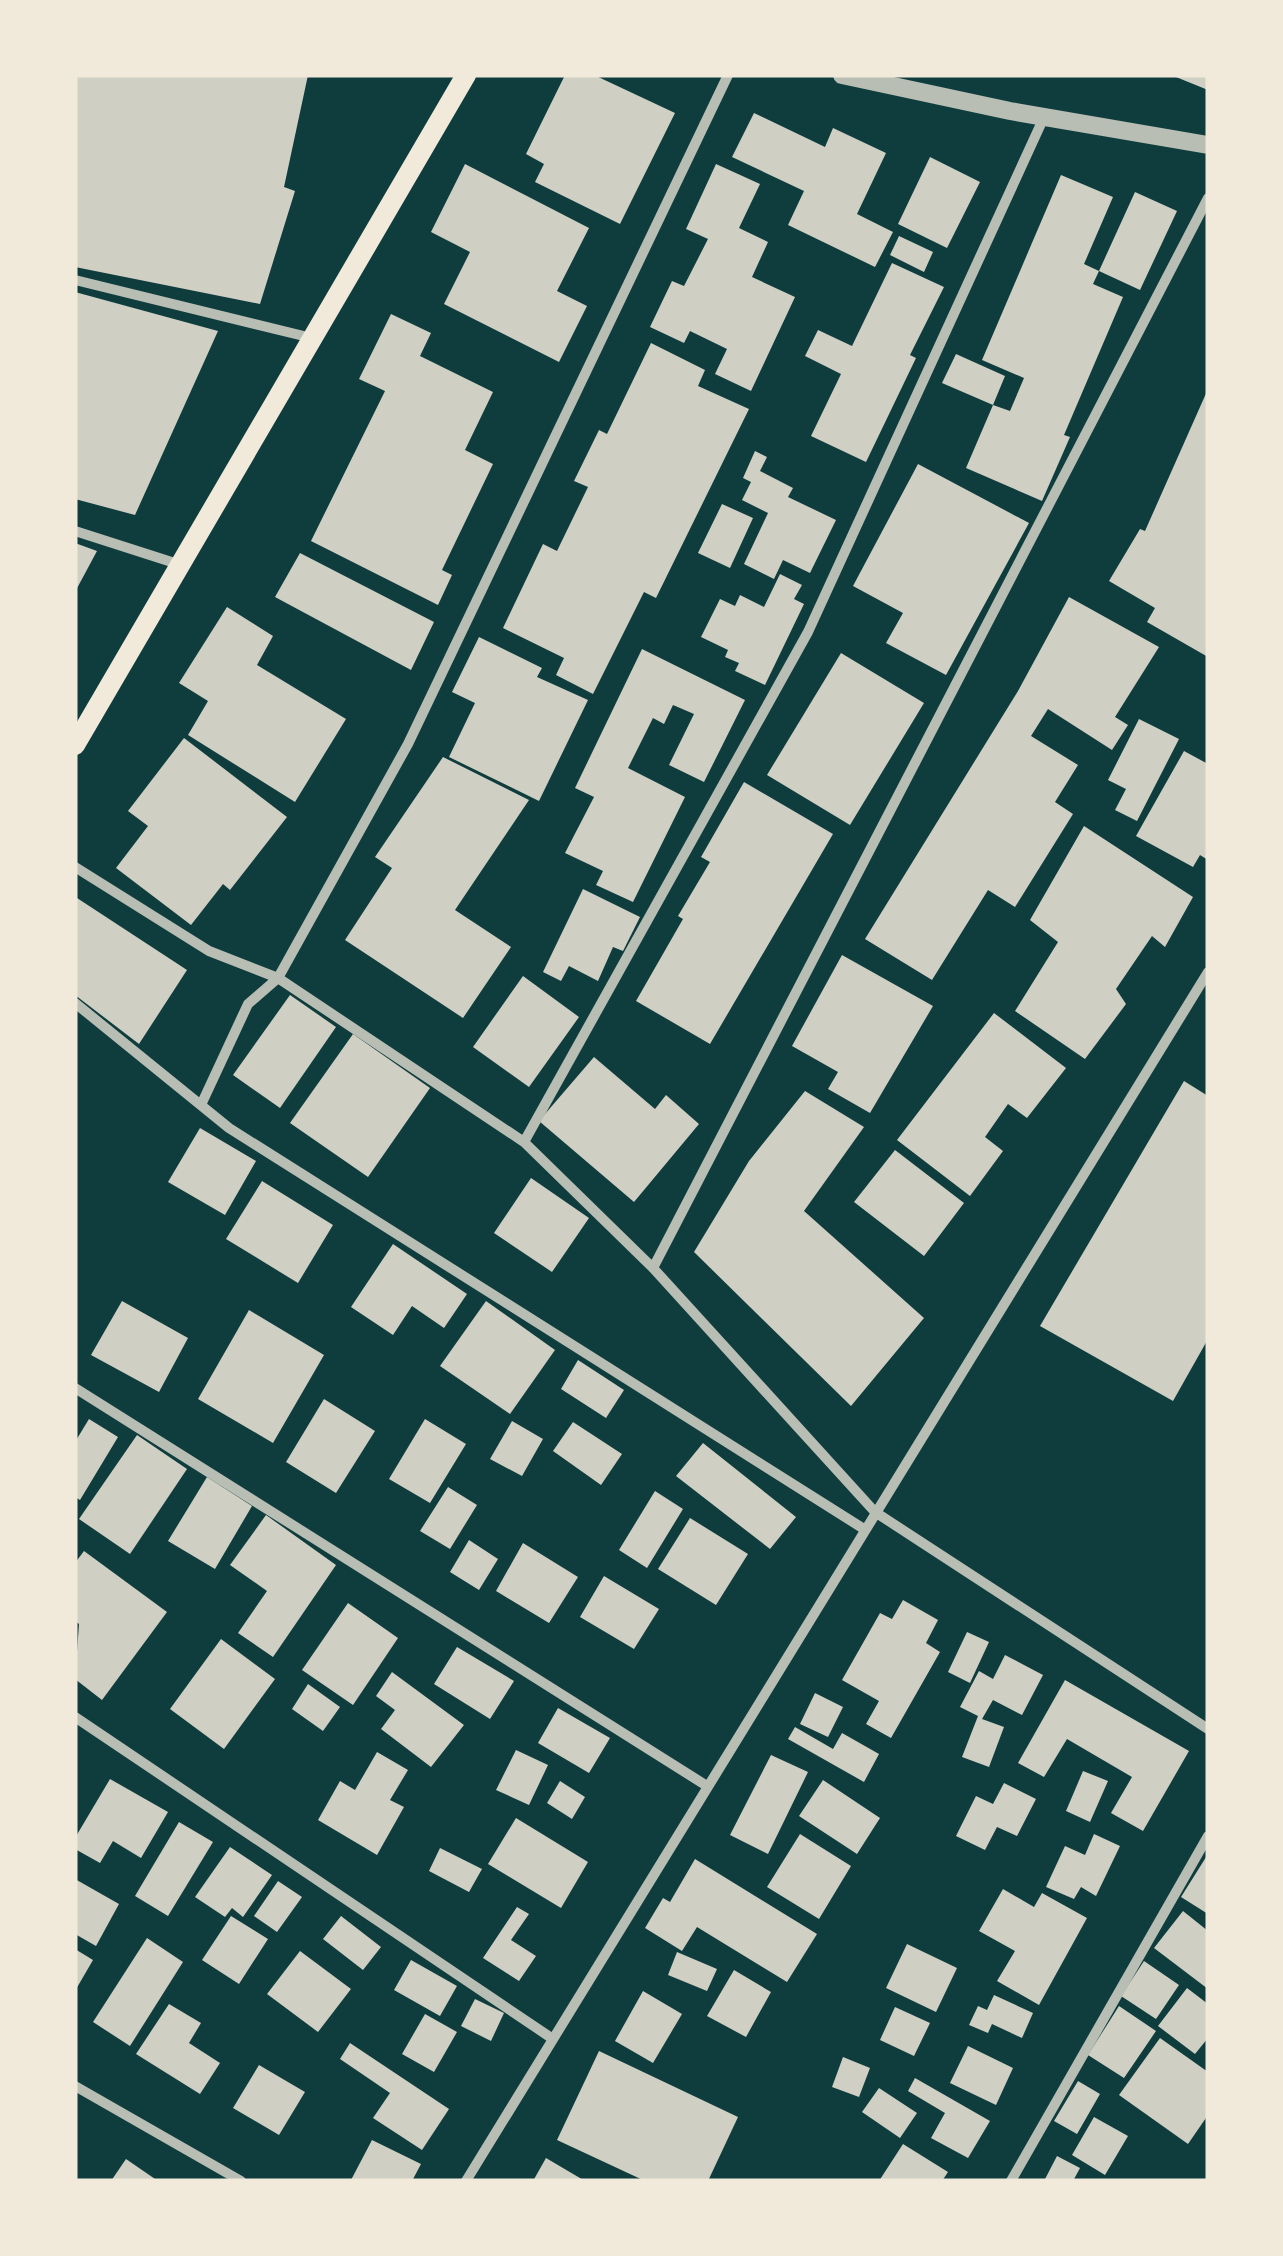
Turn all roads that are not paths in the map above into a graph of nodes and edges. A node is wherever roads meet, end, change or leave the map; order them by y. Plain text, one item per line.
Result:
1 (466, 75) edge
2 (728, 75) edge
3 (842, 75) edge
4 (1045, 114) junction
5 (1208, 144) edge
6 (1208, 198) edge
7 (75, 280) edge
8 (314, 338) junction
9 (75, 531) edge
10 (182, 565) junction
11 (75, 745) edge
12 (75, 867) edge
13 (1208, 972) edge
14 (278, 978) junction
15 (75, 1003) edge
16 (201, 1105) junction
17 (524, 1142) junction
18 (653, 1268) junction
19 (75, 1388) edge
20 (875, 1512) junction
21 (864, 1530) junction
22 (75, 1717) edge
23 (1208, 1729) edge
24 (707, 1786) junction
25 (1208, 1836) edge
26 (553, 2038) junction
27 (75, 2086) edge
28 (241, 2181) edge
29 (466, 2181) edge
30 (1011, 2181) edge

1 - 8 main road
2 - 14 street
3 - 4 street
4 - 5 street
4 - 17 street
6 - 18 street
7 - 8 street
8 - 10 main road
9 - 10 street
10 - 11 main road
12 - 14 street
13 - 20 street
14 - 16 street
14 - 17 street
15 - 16 street
16 - 21 street
17 - 18 street
18 - 20 street
19 - 24 street
20 - 21 street
20 - 23 street
21 - 24 street
22 - 26 street
24 - 26 street
25 - 30 street
26 - 29 street
27 - 28 street

